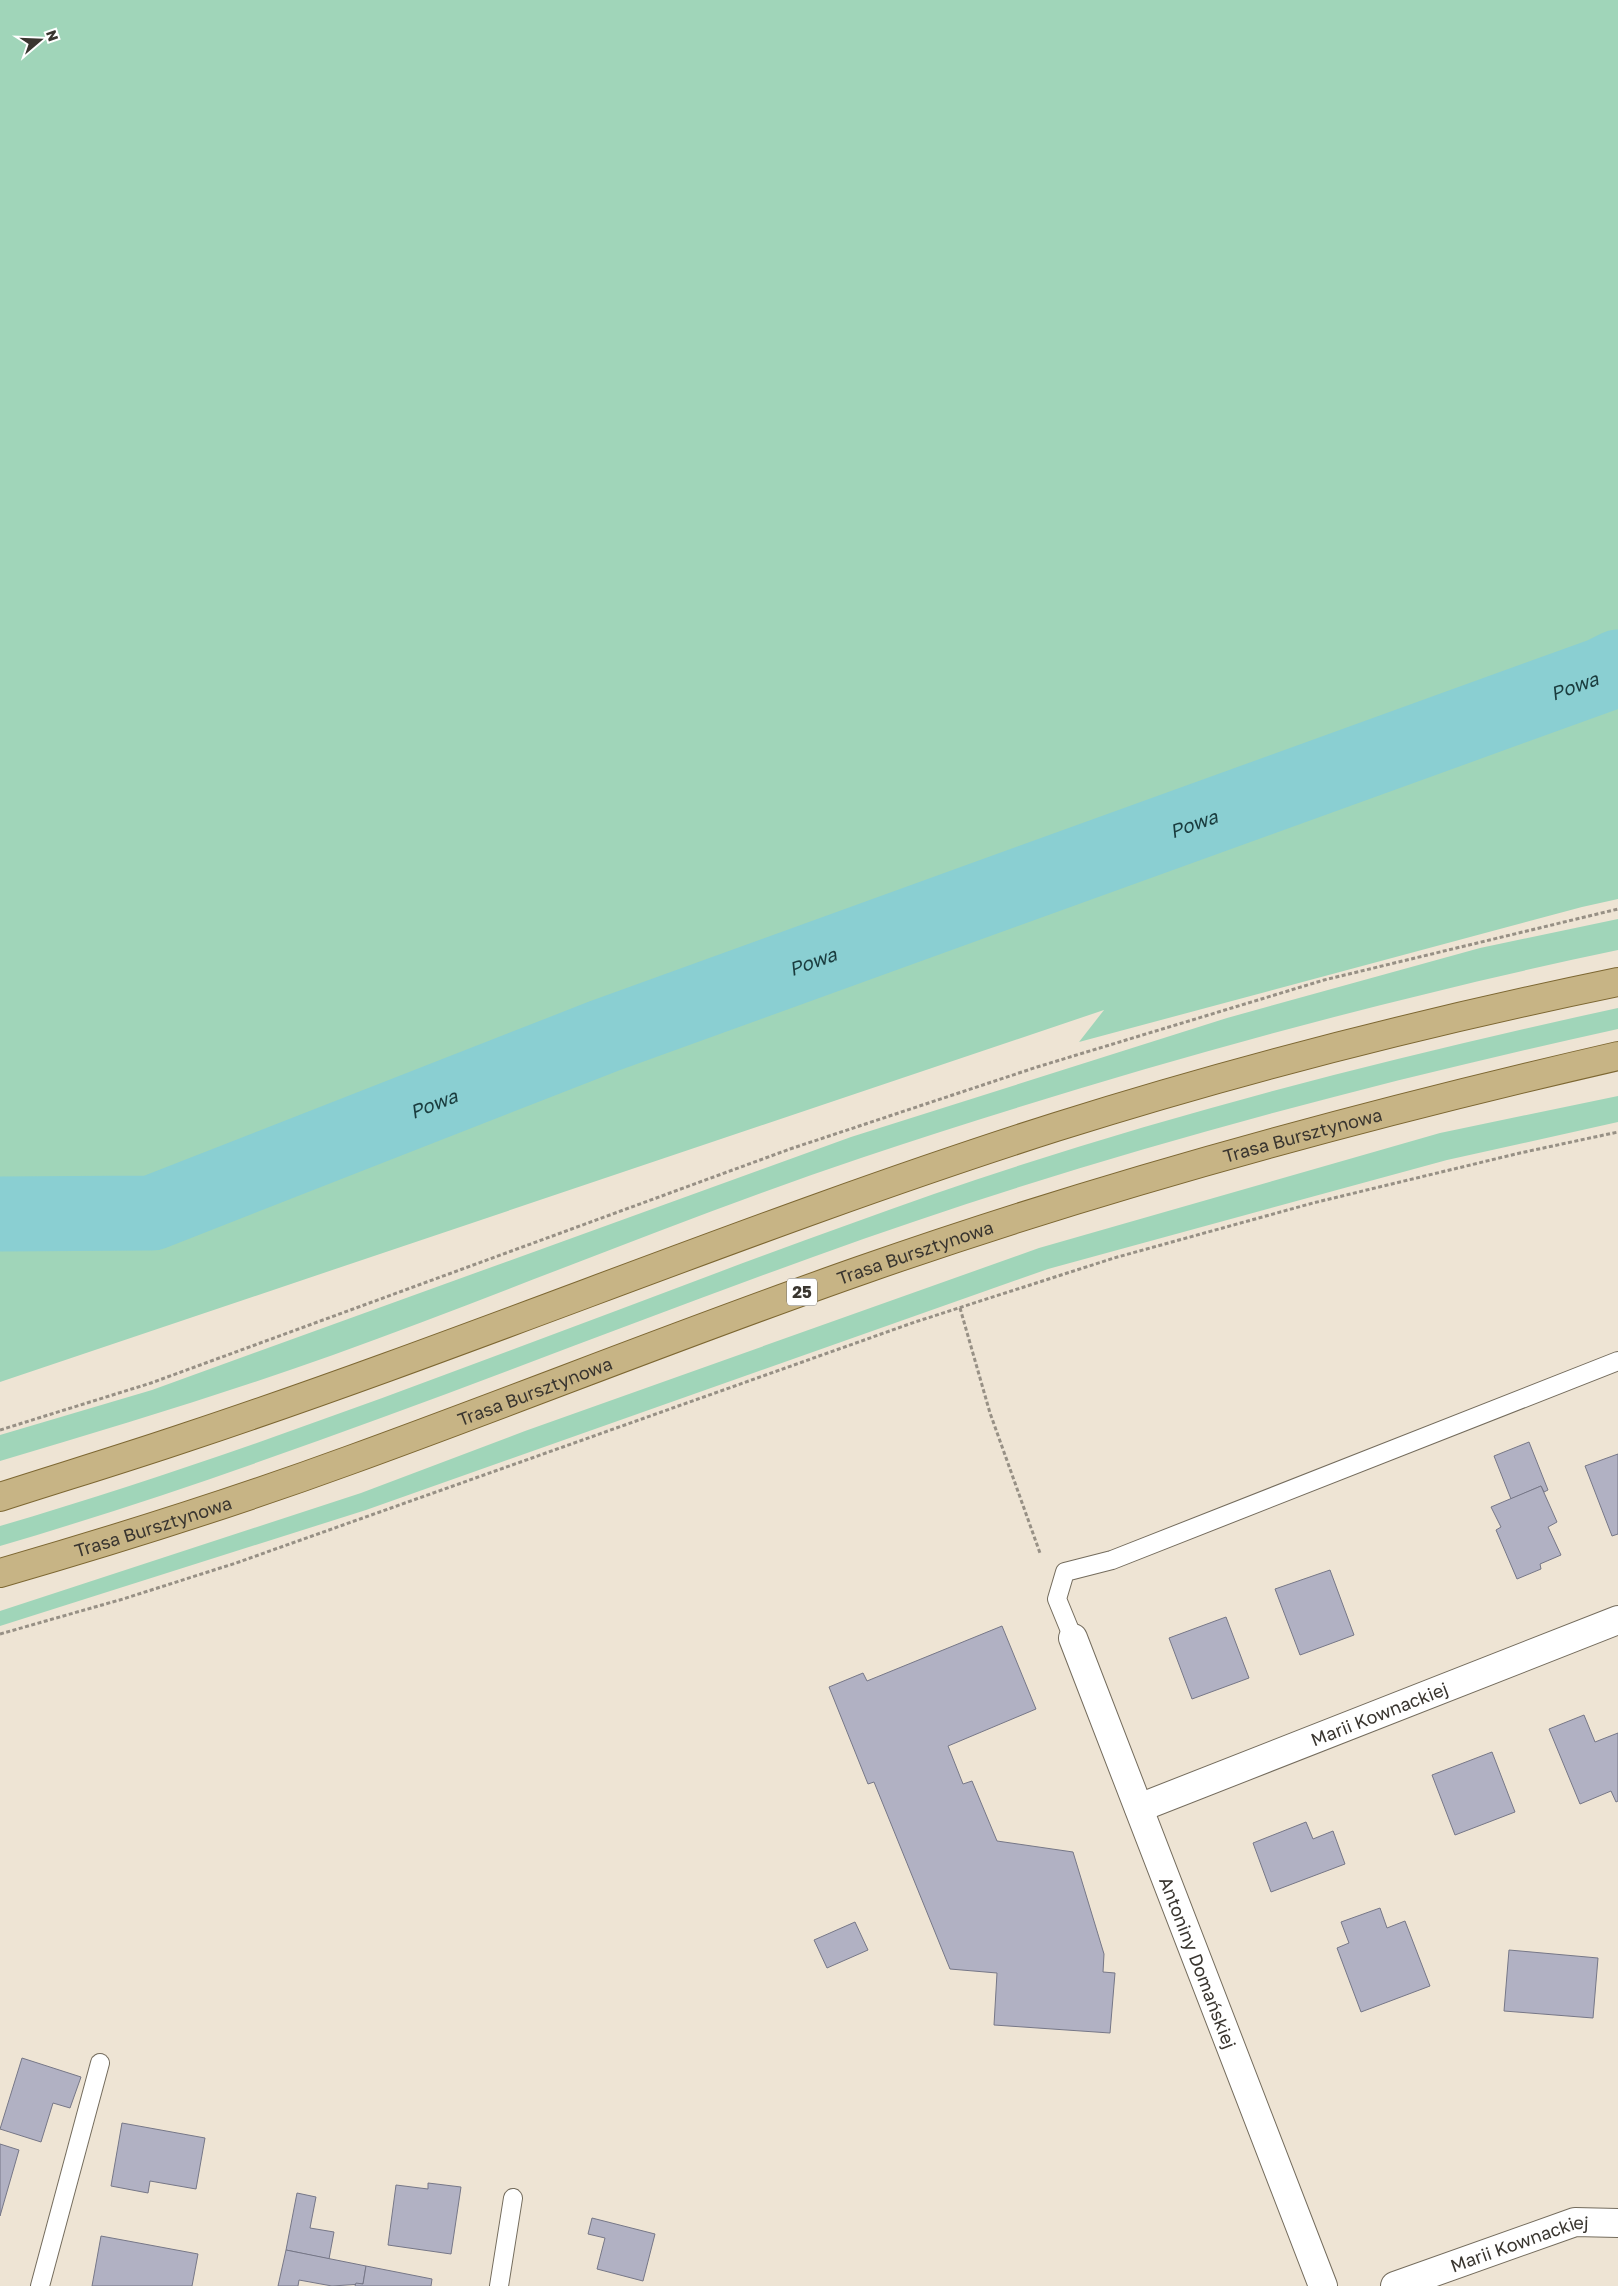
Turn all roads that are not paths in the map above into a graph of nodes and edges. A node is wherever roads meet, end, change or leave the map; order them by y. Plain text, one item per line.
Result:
1 (1618, 982) edge
2 (1618, 1056) edge
3 (1618, 1361) edge
4 (0, 1497) edge
5 (0, 1573) edge
6 (1618, 1620) edge
7 (1073, 1638) joint
8 (1138, 1808) junction
9 (100, 2063) dead end
10 (513, 2198) dead end
11 (1618, 2224) edge
12 (40, 2286) edge
13 (499, 2286) edge
14 (1323, 2286) edge
15 (1395, 2286) edge

1 - 4 main road
2 - 5 main road, Trasa Bursztynowa / 25
3 - 7 lane
6 - 8 street, Marii Kownackiej
7 - 8 street, Antoniny Domańskiej
8 - 14 street, Antoniny Domańskiej
9 - 12 lane
10 - 13 lane
11 - 15 street, Marii Kownackiej

